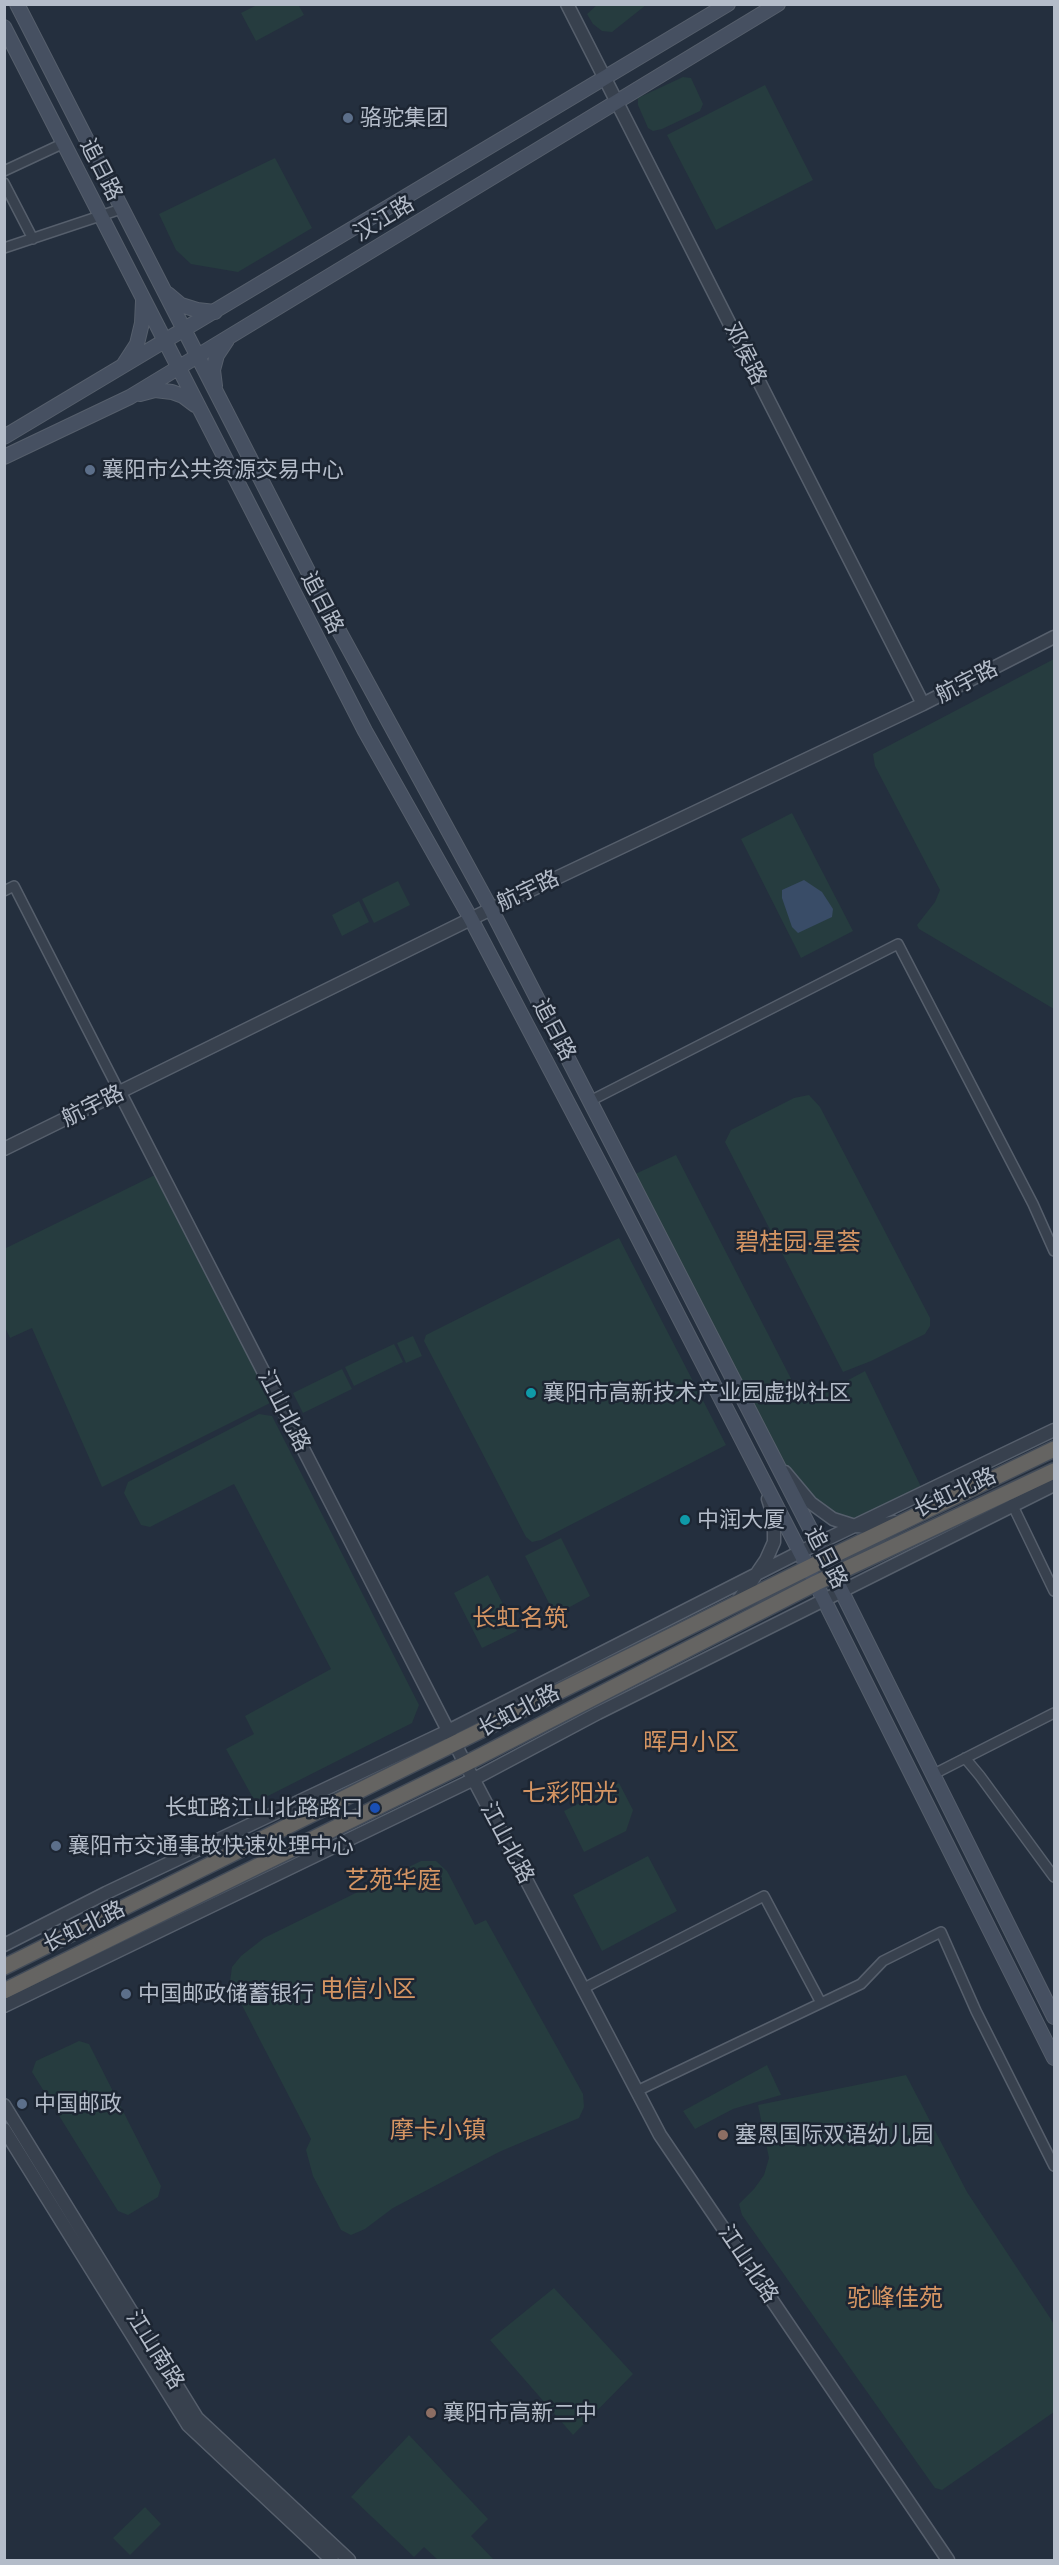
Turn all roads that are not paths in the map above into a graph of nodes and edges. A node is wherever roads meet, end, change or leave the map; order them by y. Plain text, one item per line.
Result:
1 (17, 4) edge
2 (567, 4) edge
3 (728, 4) edge
4 (778, 4) edge
5 (7, 36) edge
6 (605, 78) junction
7 (618, 102) junction
8 (64, 143) junction
9 (4, 171) edge
10 (4, 183) edge
11 (121, 209) junction
12 (101, 216) junction
13 (33, 239) junction
14 (4, 248) edge
15 (162, 289) junction
16 (143, 299) junction
17 (215, 312) junction
18 (183, 331) junction
19 (229, 337) junction
20 (165, 342) junction
21 (196, 356) junction
22 (178, 367) junction
23 (120, 369) junction
24 (216, 394) junction
25 (130, 397) junction
26 (198, 407) junction
27 (4, 437) edge
28 (4, 457) edge
29 (1054, 638) edge
30 (923, 704) junction
31 (4, 891) edge
32 (491, 909) junction
33 (471, 919) junction
34 (120, 1093) junction
35 (590, 1101) junction
36 (4, 1149) edge
37 (1054, 1251) edge
38 (1054, 1430) edge
39 (1054, 1449) edge
40 (776, 1462) junction
41 (1054, 1471) edge
42 (760, 1475) junction
43 (1054, 1485) edge
44 (1012, 1504) junction
45 (912, 1517) junction
46 (855, 1526) junction
47 (819, 1544) junction
48 (800, 1552) junction
49 (826, 1559) junction
50 (807, 1568) junction
51 (757, 1574) junction
52 (833, 1575) junction
53 (816, 1583) junction
54 (1054, 1591) edge
55 (842, 1592) junction
56 (824, 1600) junction
57 (736, 1604) junction
58 (1054, 1713) edge
59 (452, 1738) junction
60 (965, 1758) junction
61 (465, 1764) junction
62 (934, 1774) junction
63 (474, 1779) junction
64 (1054, 1877) edge
65 (4, 1945) edge
66 (4, 1967) edge
67 (584, 1988) junction
68 (4, 1991) edge
69 (821, 2003) junction
70 (4, 2006) edge
71 (1054, 2016) edge
72 (1054, 2058) edge
73 (637, 2091) junction
74 (4, 2105) edge
75 (4, 2129) edge
76 (1054, 2166) edge
77 (332, 2560) edge
78 (349, 2560) edge
79 (948, 2560) edge

1 - 11 main road, 追日路
2 - 6 street, 邓侯路
3 - 6 main road, 汉江路
4 - 7 main road, 汉江路
5 - 8 main road, 追日路
6 - 7 street, 邓侯路
6 - 17 main road, 汉江路
7 - 19 main road, 汉江路
7 - 30 street, 邓侯路
8 - 9 street
8 - 12 main road, 追日路
10 - 13 street
11 - 12 street
11 - 15 main road, 追日路
12 - 13 street
12 - 16 main road, 追日路
13 - 14 street
15 - 17 main road
15 - 18 main road, 追日路
16 - 20 main road, 追日路
16 - 23 main road
17 - 18 main road, 汉江路
18 - 20 main road, 汉江路
18 - 21 main road, 追日路
19 - 21 main road, 汉江路
19 - 24 main road
20 - 22 main road, 追日路
20 - 23 main road, 汉江路
21 - 22 main road, 汉江路
21 - 24 main road, 追日路
22 - 25 main road, 汉江路
22 - 26 main road, 追日路
23 - 27 main road, 汉江路
24 - 32 main road, 追日路
25 - 26 main road
25 - 28 main road, 汉江路
26 - 33 main road, 追日路
29 - 30 street, 航宇路
30 - 32 street, 航宇路
31 - 34 street
32 - 33 street, 航宇路
32 - 35 main road, 追日路
33 - 34 street, 航宇路
33 - 42 main road, 追日路
34 - 36 street, 航宇路
34 - 59 street, 江山北路
35 - 37 street
35 - 40 main road, 追日路
38 - 46 street
39 - 45 highway, 长虹北路
40 - 46 street
40 - 47 main road, 追日路
41 - 52 highway, 长虹北路
42 - 48 main road, 追日路
42 - 51 street
43 - 44 street
44 - 54 street
44 - 55 street
45 - 46 street
45 - 49 highway, 长虹北路
46 - 47 street
47 - 48 street
47 - 49 main road, 追日路
48 - 50 main road, 追日路
48 - 51 street
49 - 50 highway, 长虹北路
49 - 52 main road, 追日路
50 - 53 main road, 追日路
50 - 57 highway, 长虹北路
51 - 57 street
51 - 59 street
52 - 53 highway, 长虹北路
52 - 55 main road, 追日路
53 - 56 main road, 追日路
53 - 61 highway, 长虹北路
55 - 56 street
55 - 62 main road, 追日路
56 - 63 street
56 - 72 main road, 追日路
57 - 59 highway, 长虹北路
58 - 60 street
59 - 61 street, 江山北路
59 - 65 street
59 - 66 highway, 长虹北路
60 - 62 street
60 - 64 street
61 - 63 street, 江山北路
61 - 68 highway, 长虹北路
62 - 71 main road, 追日路
63 - 67 street, 江山北路
63 - 70 street
67 - 69 street
67 - 73 street, 江山北路
69 - 73 street
69 - 76 street
73 - 79 street, 江山北路
74 - 78 street, 江山南路
75 - 77 street, 江山南路

